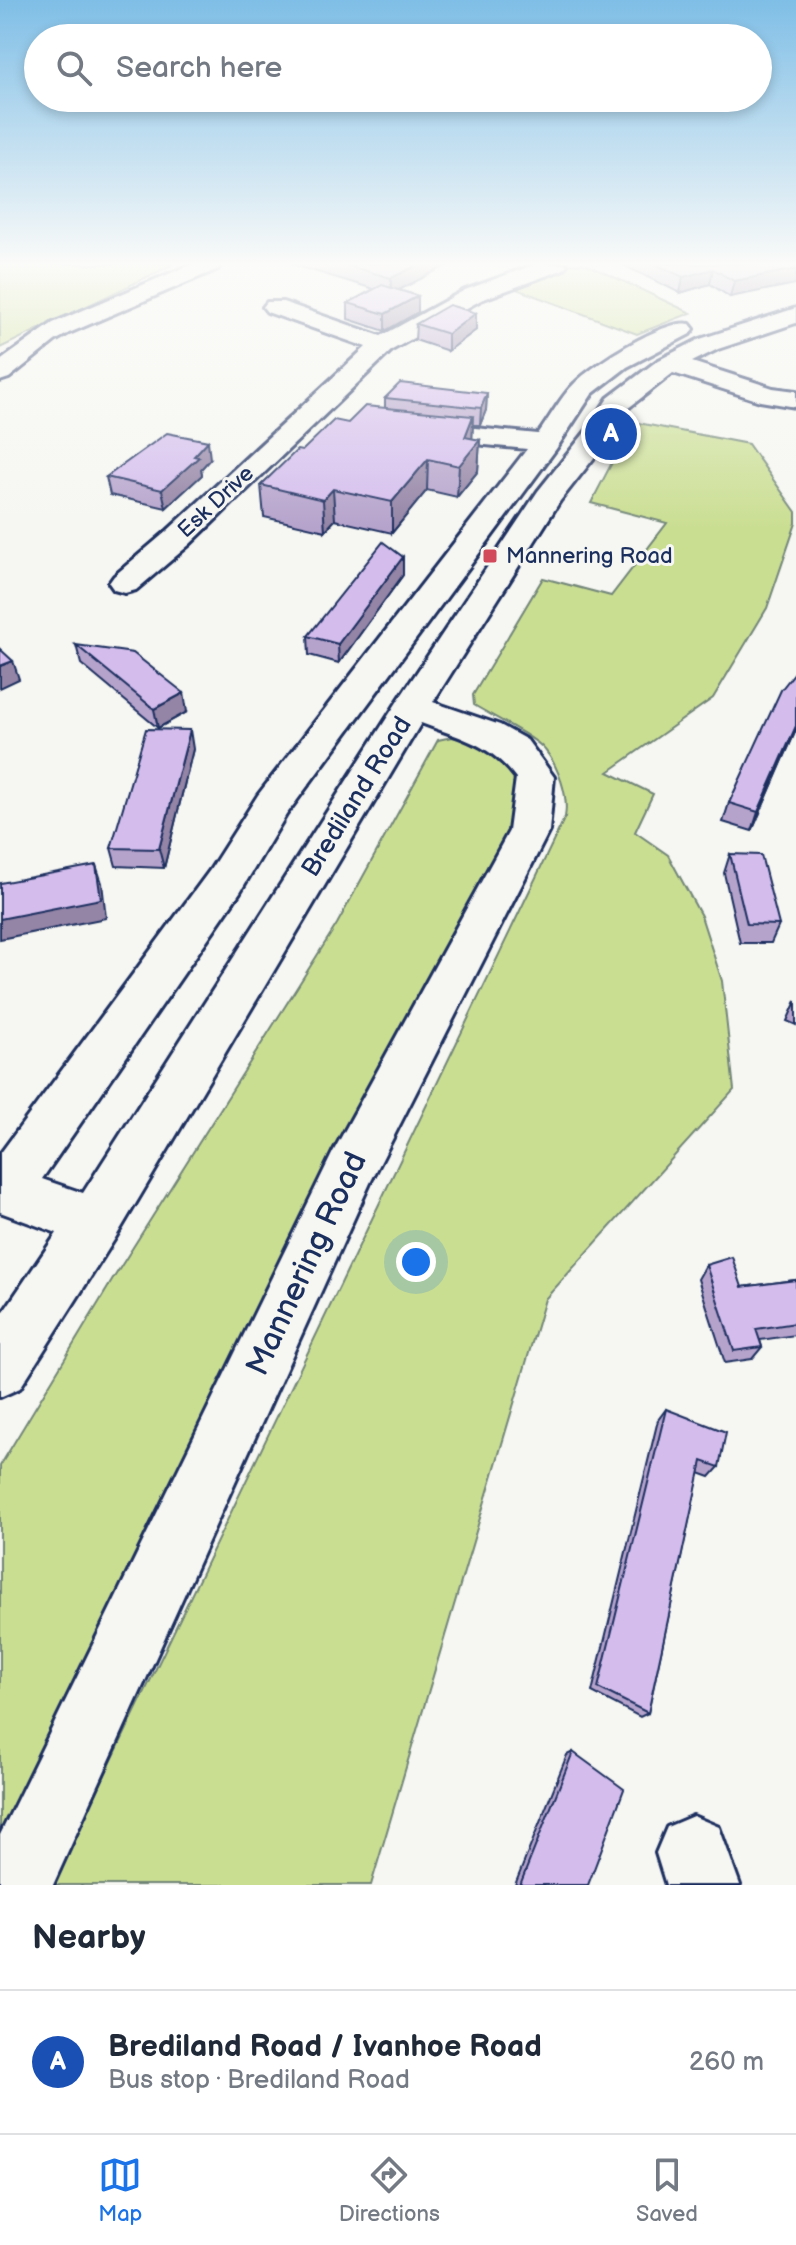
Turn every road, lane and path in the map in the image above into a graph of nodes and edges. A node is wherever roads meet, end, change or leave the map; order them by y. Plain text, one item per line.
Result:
1 (26, 352) edge
2 (375, 352) edge
3 (639, 352) edge
4 (700, 352) edge
5 (751, 352) edge
6 (682, 368) junction
7 (0, 373) edge
8 (796, 399) edge
9 (303, 419) junction
10 (334, 422) edge
11 (394, 428) edge
12 (546, 443) junction
13 (125, 583) dead end
14 (412, 707) junction
15 (2, 1189) edge
16 (95, 1222) junction
17 (0, 1368) edge
18 (15, 1885) edge

1 - 7 street
2 - 9 street, Esk Drive
3 - 12 street
4 - 6 street, Brediland Road
5 - 6 street
6 - 8 street
6 - 14 street, Brediland Road
9 - 10 street
9 - 13 street, Esk Drive
11 - 12 street
12 - 15 street
14 - 16 street, Brediland Road
14 - 18 street, Mannering Road
15 - 16 street
16 - 17 street, Brediland Road

